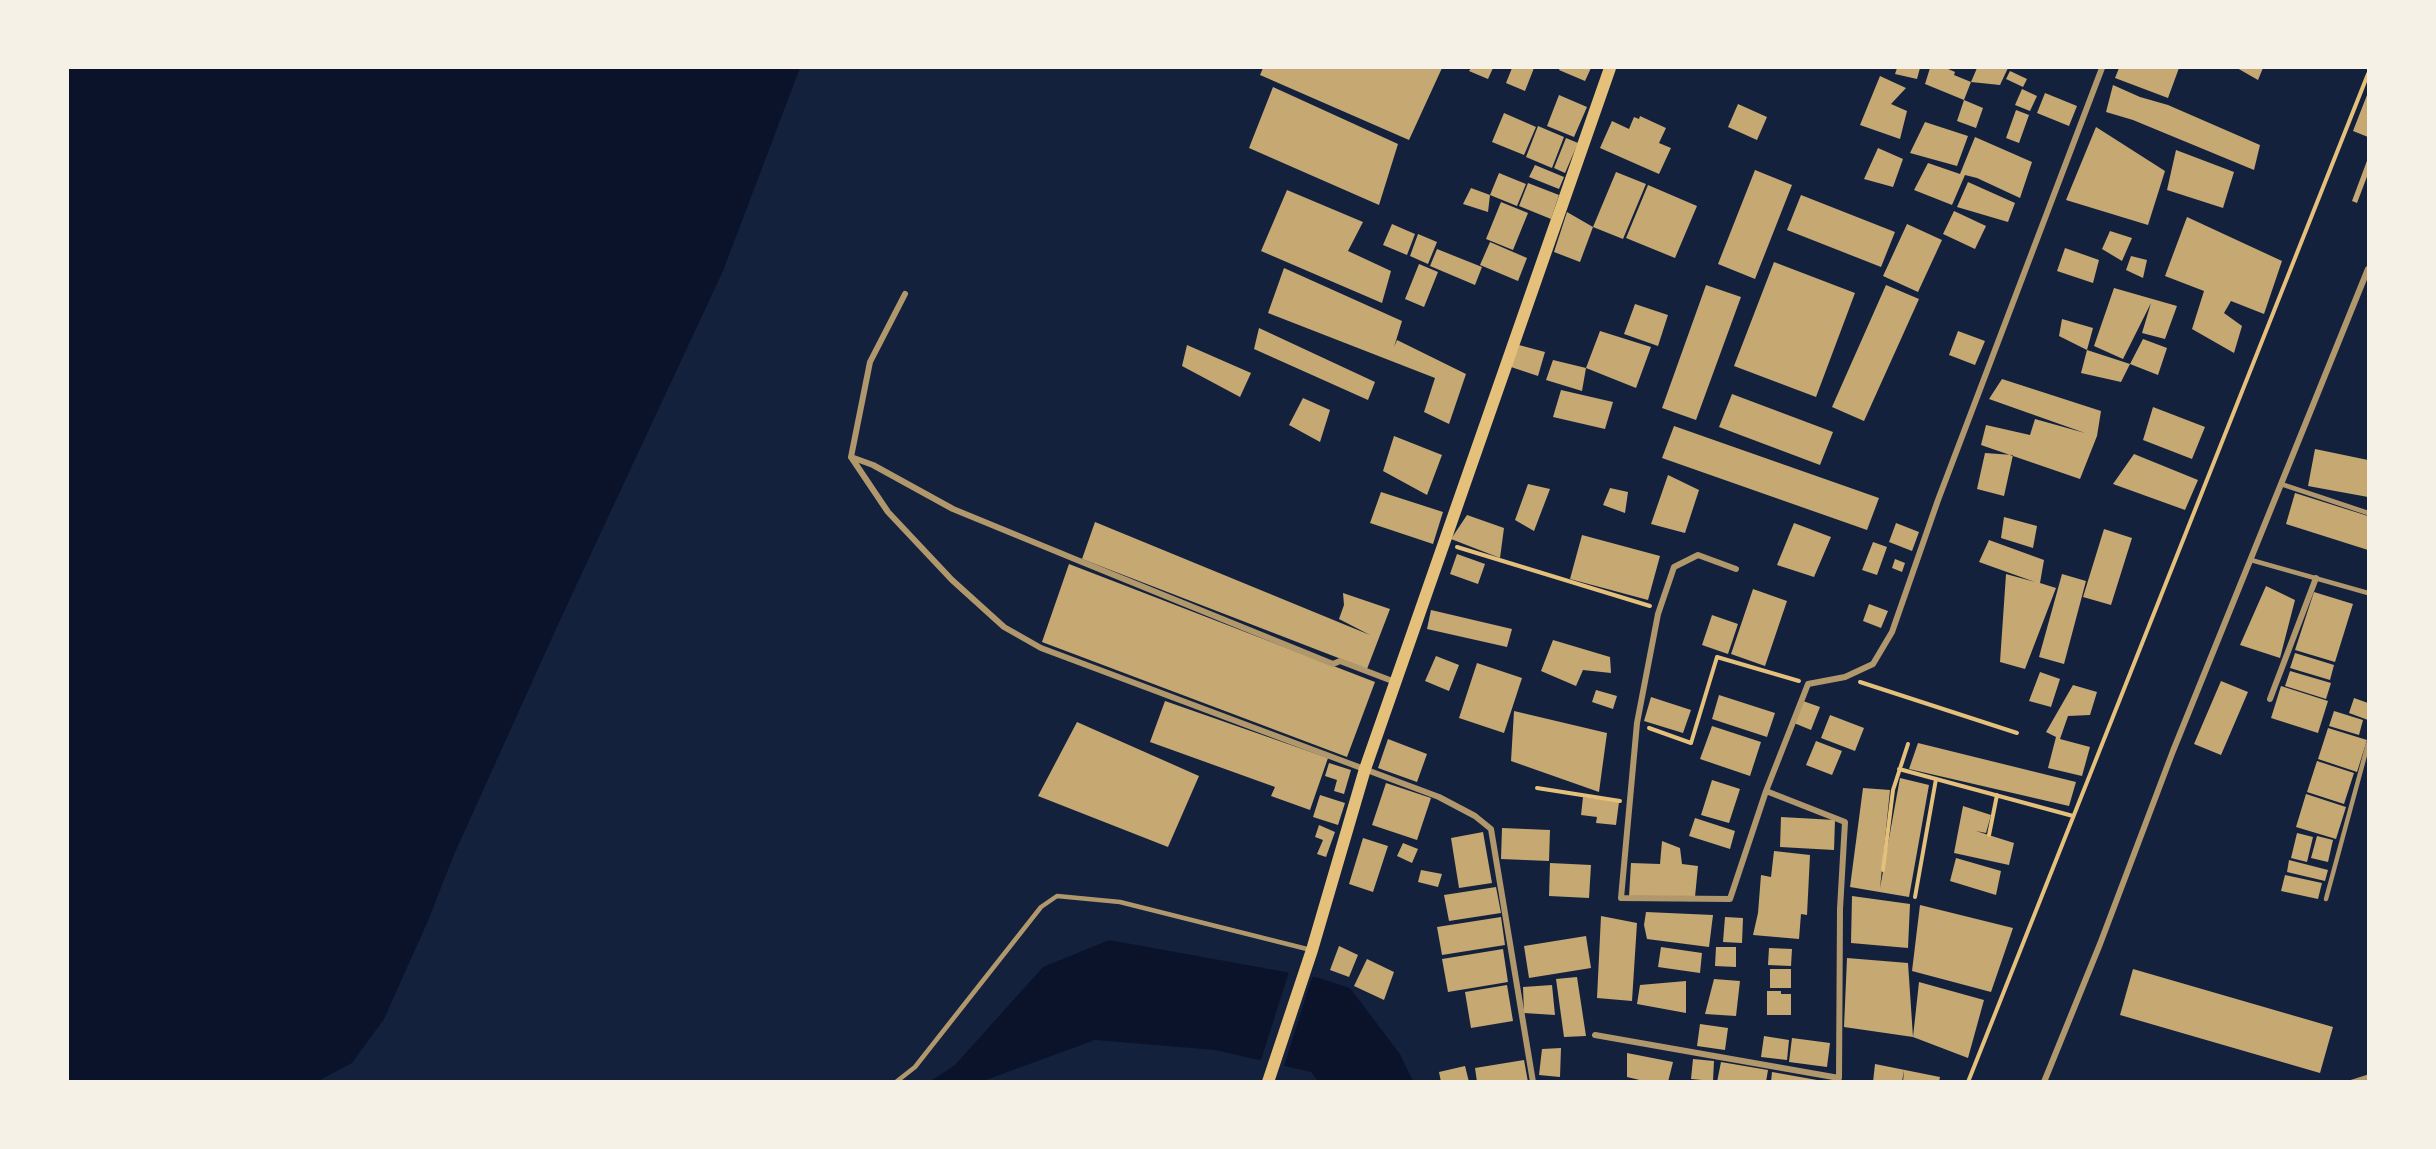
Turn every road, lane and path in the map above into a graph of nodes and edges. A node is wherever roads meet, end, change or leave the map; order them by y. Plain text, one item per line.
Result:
1 (1610, 68) edge
2 (2102, 68) edge
3 (2368, 74) edge
4 (2368, 269) edge
5 (905, 294) dead end
6 (851, 457) junction
7 (2281, 484) junction
8 (2368, 513) edge
9 (1443, 543) junction
10 (2251, 560) junction
11 (1736, 569) dead end
12 (2316, 578) junction
13 (2368, 593) edge
14 (1660, 609) junction
15 (1845, 677) junction
16 (1395, 682) junction
17 (1808, 684) junction
18 (2270, 699) dead end
19 (1637, 723) junction
20 (2017, 733) dead end
21 (1908, 744) dead end
22 (2368, 744) edge
23 (1365, 769) junction
24 (1899, 769) junction
25 (1936, 778) junction
26 (1537, 788) dead end
27 (1766, 791) junction
28 (1997, 795) junction
29 (1630, 802) junction
30 (2073, 816) junction
31 (1989, 835) dead end
32 (1883, 870) dead end
33 (1916, 897) dead end
34 (2326, 899) dead end
35 (1312, 950) junction
36 (1595, 1035) dead end
37 (2368, 1077) edge
38 (896, 1082) edge
39 (1268, 1082) edge
40 (1533, 1082) edge
41 (1968, 1082) edge
42 (2044, 1082) edge
43 (2352, 1082) edge

1 - 9 main road
2 - 15 street
3 - 30 path
4 - 7 street
5 - 6 street
6 - 16 street
6 - 23 street
7 - 8 lane
7 - 10 street
9 - 14 path
9 - 16 main road
10 - 12 lane
10 - 42 street
11 - 14 street
12 - 13 lane
12 - 18 street
14 - 19 street
15 - 17 street
15 - 20 path
16 - 23 main road
17 - 19 path
17 - 27 street
19 - 29 street
21 - 24 path
22 - 34 lane
23 - 35 main road
23 - 40 street
24 - 25 path
24 - 32 path
25 - 28 path
25 - 33 path
26 - 29 path
27 - 29 street
27 - 36 street
28 - 30 path
28 - 31 path
30 - 41 path
35 - 38 lane
35 - 39 main road
37 - 43 lane

